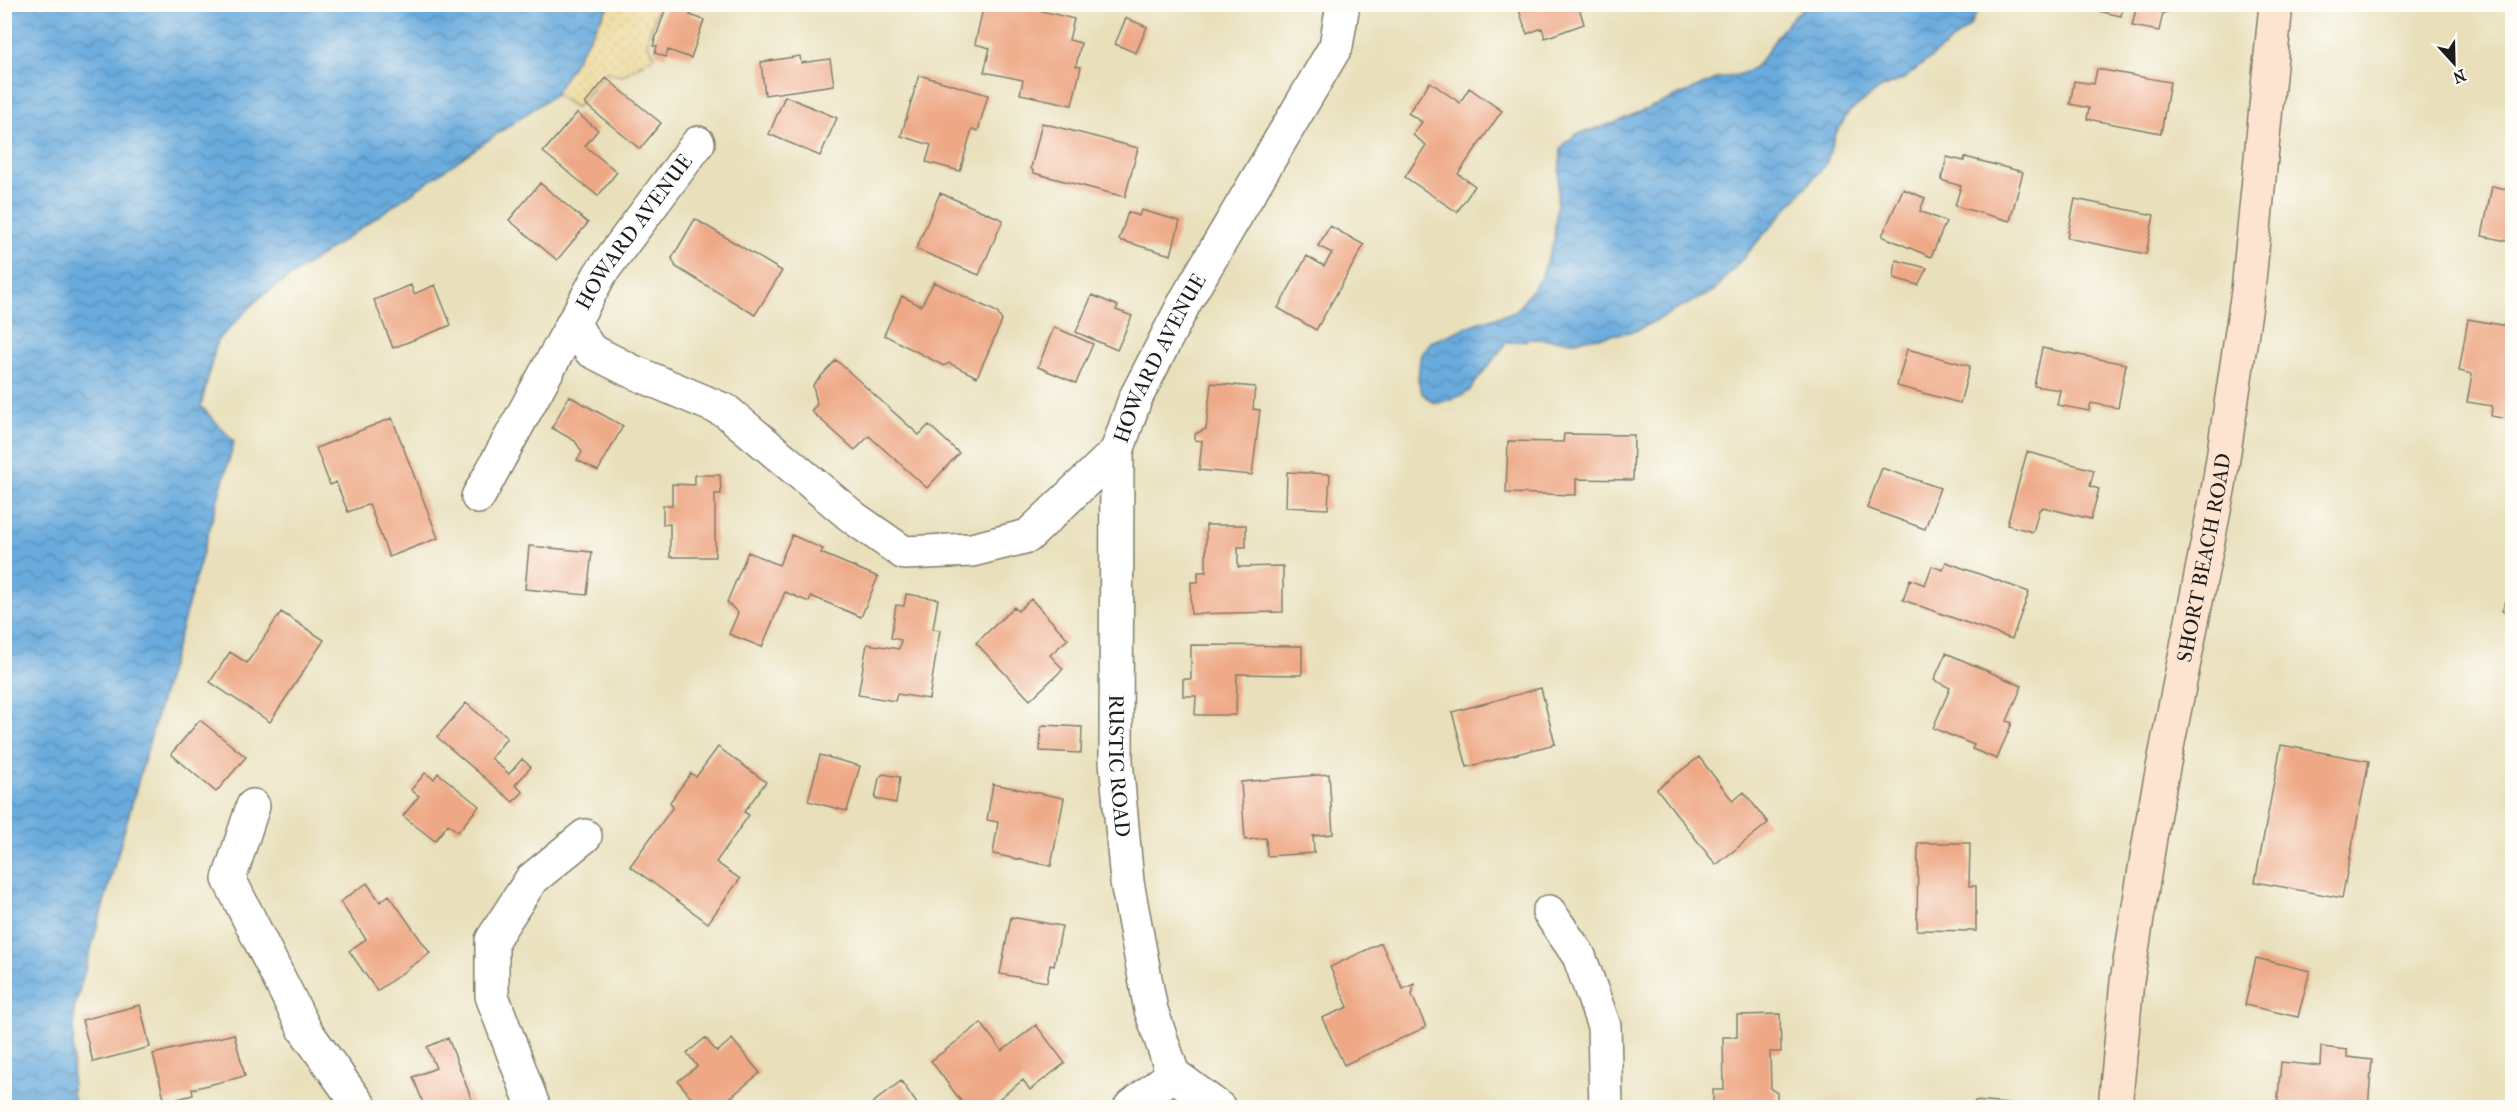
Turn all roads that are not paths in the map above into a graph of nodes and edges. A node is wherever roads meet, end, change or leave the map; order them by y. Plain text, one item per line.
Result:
1 (1343, 4) edge
2 (2276, 4) edge
3 (698, 143) dead end
4 (573, 323) junction
5 (1117, 451) junction
6 (478, 497) dead end
7 (253, 806) dead end
8 (585, 836) dead end
9 (1549, 912) dead end
10 (1173, 1074) junction
11 (361, 1107) edge
12 (534, 1107) edge
13 (1130, 1107) edge
14 (1219, 1107) edge
15 (1606, 1107) edge
16 (2115, 1107) edge

1 - 5 street, HOWARD AVENUE
2 - 16 main road, SHORT BEACH ROAD
3 - 4 street, HOWARD AVENUE
4 - 5 street, HOWARD AVENUE
4 - 6 street, HOWARD AVENUE
5 - 10 street, RUSTIC ROAD
7 - 11 street
8 - 12 street
9 - 15 street
10 - 13 street
10 - 14 street

